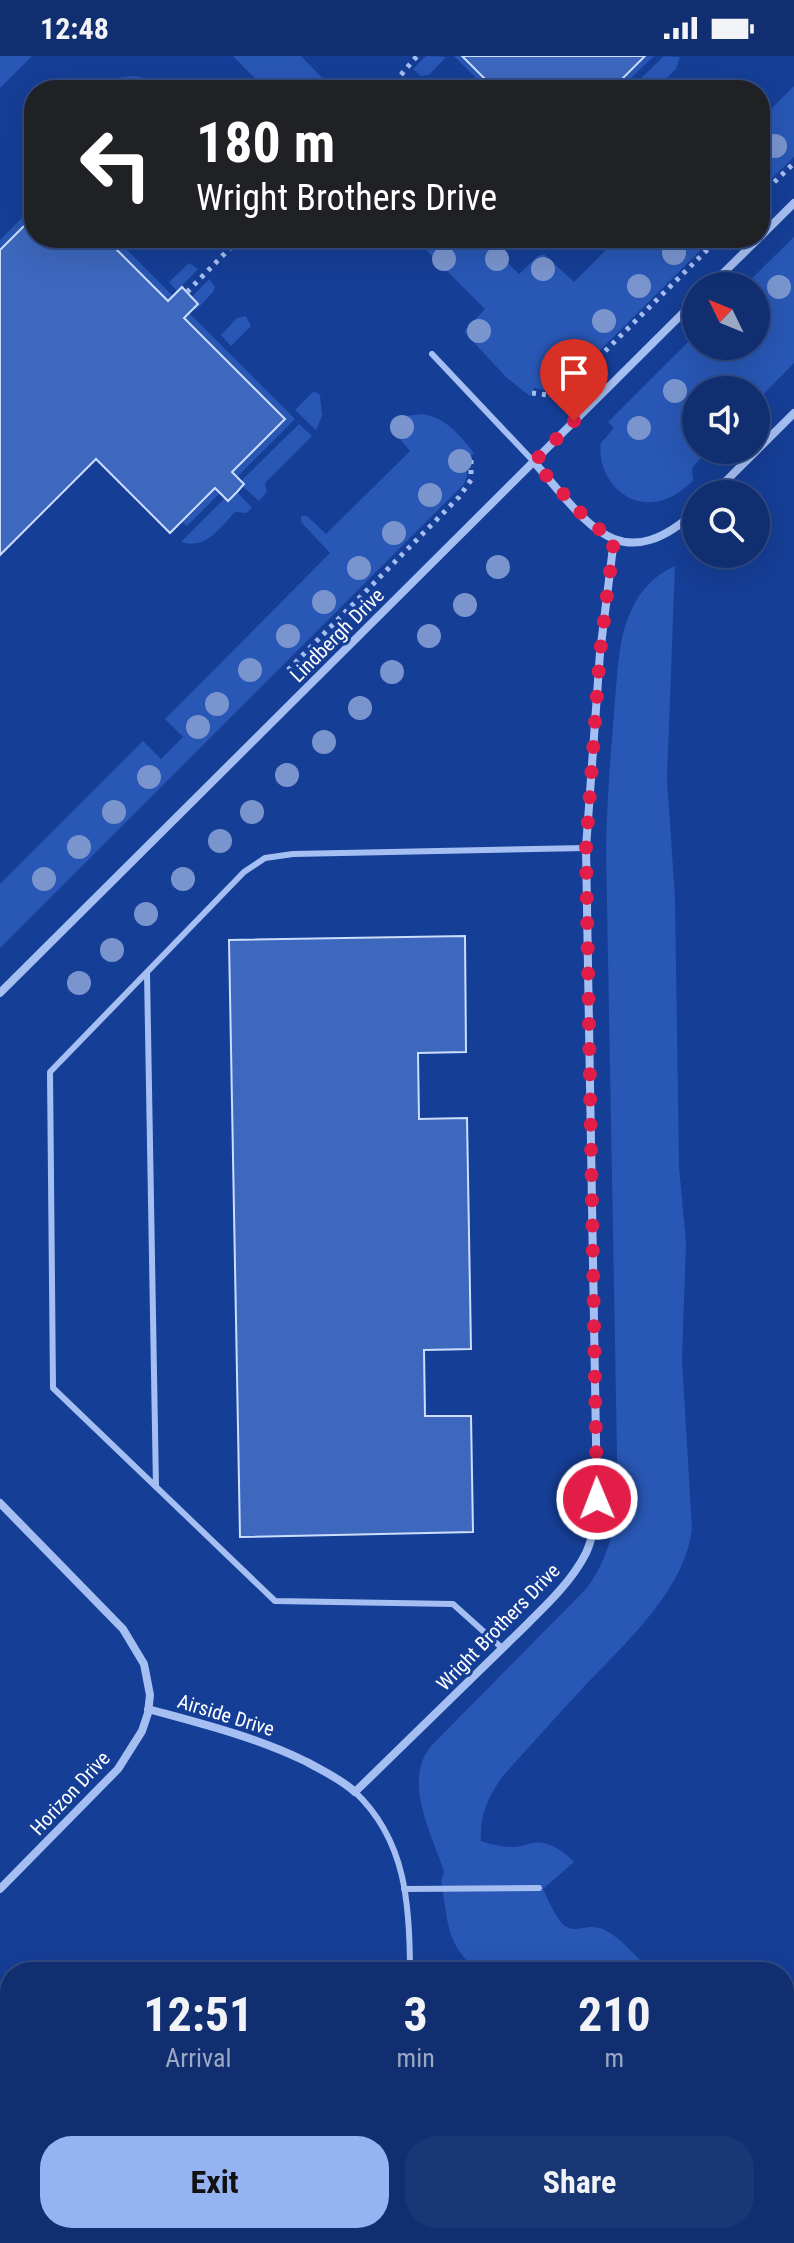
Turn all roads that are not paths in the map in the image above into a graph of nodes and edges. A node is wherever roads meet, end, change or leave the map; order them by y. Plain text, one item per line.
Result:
1 (794, 203) edge
2 (770, 226) edge
3 (748, 248) edge
4 (724, 272) edge
5 (682, 314) edge
6 (432, 354) dead end
7 (794, 413) edge
8 (534, 462) junction
9 (727, 480) edge
10 (682, 524) edge
11 (614, 539) junction
12 (586, 848) junction
13 (147, 973) junction
14 (0, 993) edge
15 (156, 1487) junction
16 (0, 1503) edge
17 (502, 1648) junction
18 (148, 1709) junction
19 (355, 1792) junction
20 (539, 1888) dead end
21 (0, 1889) edge
22 (404, 1889) junction
23 (409, 1962) edge

1 - 2 street
3 - 4 street
5 - 8 street, Lindbergh Drive
6 - 8 lane
7 - 9 street
8 - 11 street
8 - 14 street, Lindbergh Drive
10 - 11 street
11 - 12 street, Wright Brothers Drive
12 - 13 lane
12 - 17 street, Wright Brothers Drive
13 - 15 lane
13 - 15 lane
15 - 17 lane
16 - 18 street, Airside Drive
17 - 19 street, Wright Brothers Drive
18 - 19 street, Airside Drive
18 - 21 street, Horizon Drive
19 - 22 lane
20 - 22 lane
22 - 23 lane

